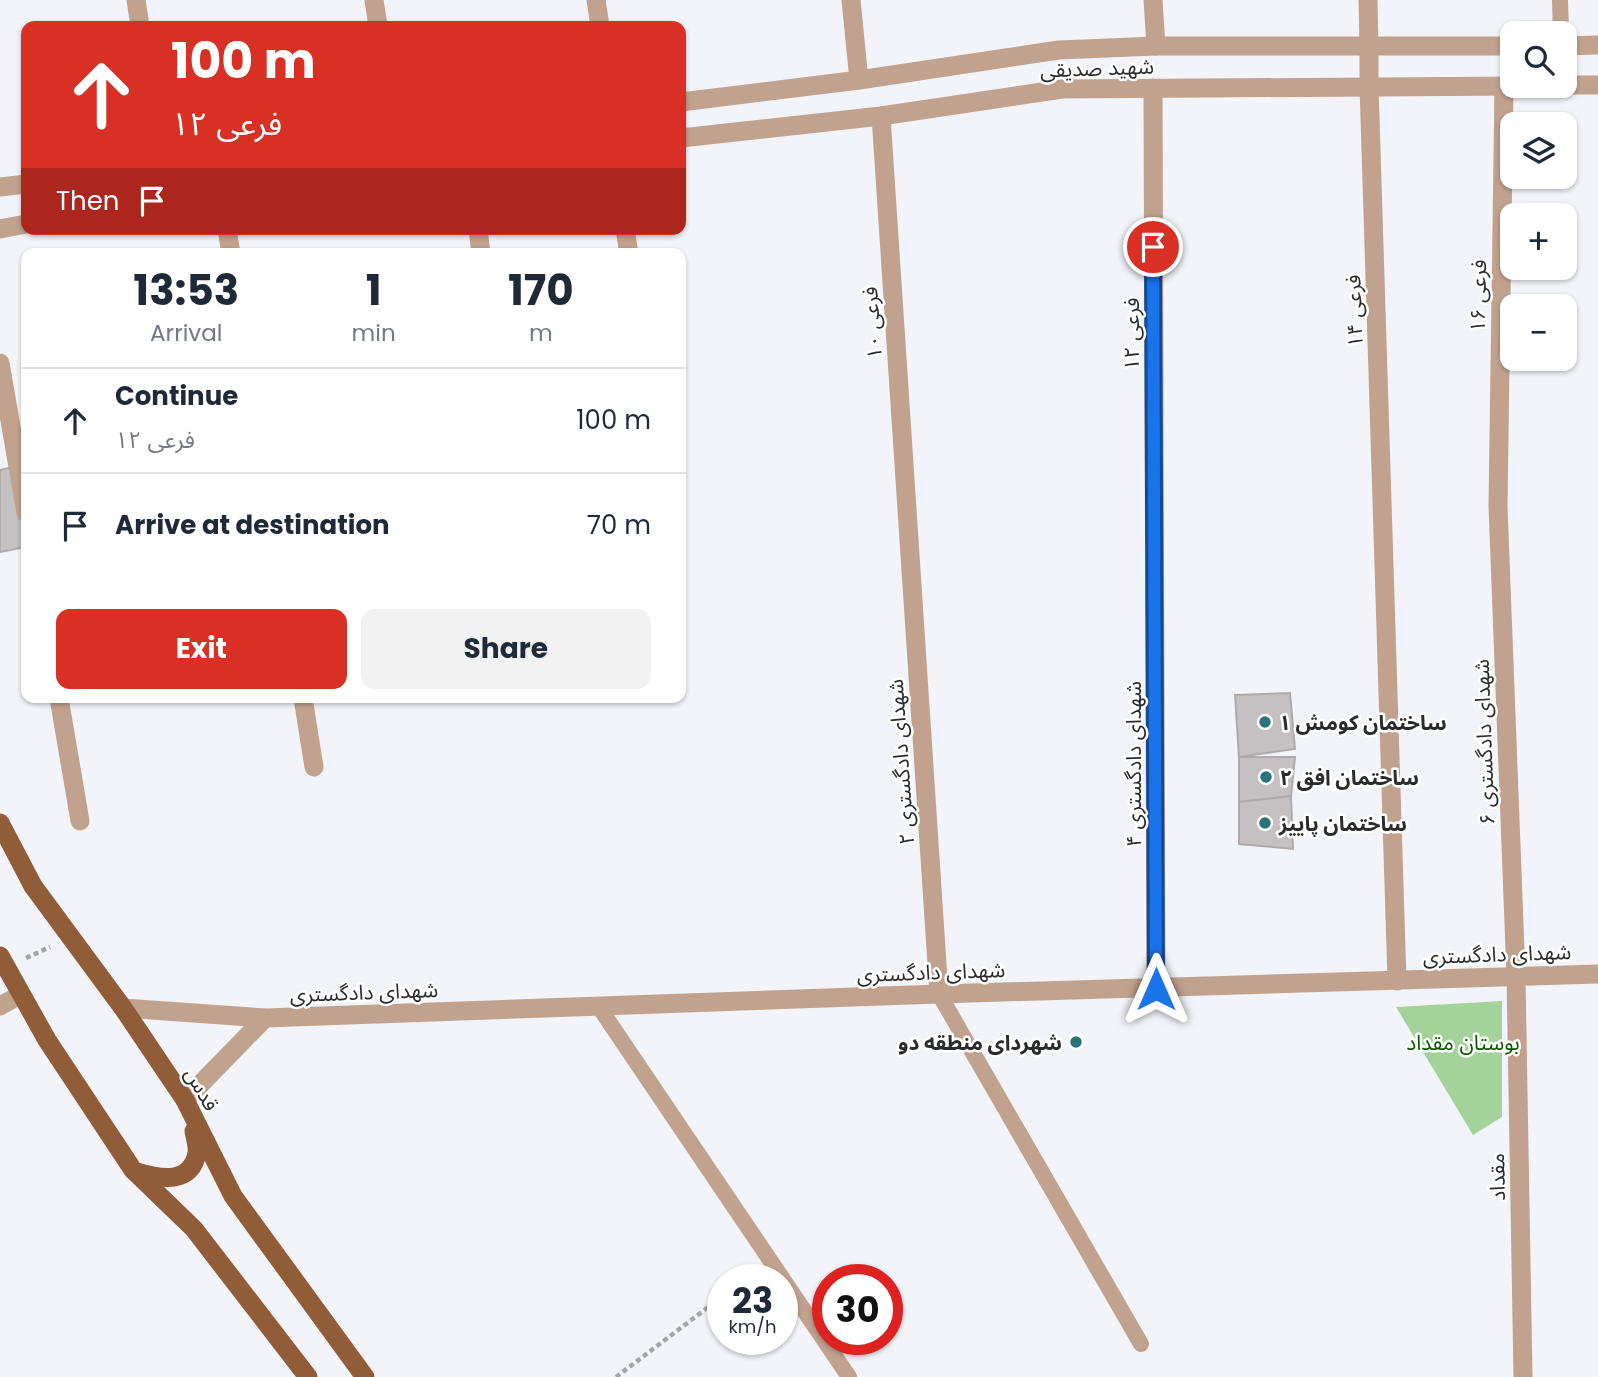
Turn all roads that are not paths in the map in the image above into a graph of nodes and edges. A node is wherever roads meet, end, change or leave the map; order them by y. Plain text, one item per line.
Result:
1 (136, 0) edge
2 (374, 0) edge
3 (596, 0) edge
4 (851, 0) edge
5 (1153, 0) edge
6 (1368, 0) edge
7 (1560, 0) edge
8 (139, 21) edge
9 (377, 21) edge
10 (599, 21) edge
11 (1561, 21) edge
12 (1156, 46) junction
13 (1500, 46) edge
14 (1577, 46) edge
15 (1598, 46) edge
16 (1369, 48) junction
17 (859, 80) junction
18 (1577, 85) edge
19 (1598, 85) edge
20 (1369, 86) junction
21 (1500, 86) edge
22 (1153, 88) junction
23 (1511, 98) edge
24 (686, 101) edge
25 (881, 116) junction
26 (686, 137) edge
27 (0, 187) edge
28 (21, 188) edge
29 (21, 225) edge
30 (0, 229) edge
31 (0, 363) edge
32 (21, 478) edge
33 (1498, 506) joint
34 (908, 528) joint
35 (1155, 539) joint
36 (60, 703) edge
37 (304, 703) edge
38 (314, 767) dead end
39 (80, 821) dead end
40 (0, 823) edge
41 (9, 857) edge
42 (3, 962) edge
43 (1598, 974) edge
44 (1516, 976) junction
45 (1397, 981) junction
46 (1156, 989) junction
47 (939, 994) junction
48 (20, 995) junction
49 (0, 1006) edge
50 (599, 1007) junction
51 (123, 1008) junction
52 (265, 1018) junction
53 (188, 1108) junction
54 (133, 1170) junction
55 (1141, 1344) dead end
56 (308, 1377) edge
57 (365, 1377) edge
58 (849, 1377) edge
59 (1523, 1377) edge

1 - 8 street
2 - 9 street
3 - 10 street
4 - 17 street
5 - 12 street
6 - 16 street, فرعی ۱۴
7 - 11 lane
12 - 16 street, شهید صدیقی
12 - 17 street, شهید صدیقی
13 - 16 street, شهید صدیقی
14 - 15 street
16 - 20 street, فرعی ۱۴
17 - 24 street, شهید صدیقی
18 - 19 street
20 - 21 street, شهید صدیقی
20 - 22 street, شهید صدیقی
20 - 45 street, فرعی ۱۴
22 - 25 street, شهید صدیقی
22 - 35 street, فرعی ۱۲
23 - 33 street, فرعی ۱۶
25 - 26 street, شهید صدیقی
25 - 34 street, فرعی ۱۰
27 - 28 street
29 - 30 street
31 - 32 street
33 - 44 street, شهدای دادگستری ۶
34 - 47 street, شهدای دادگستری ۲
35 - 46 street, شهدای دادگستری ۴
36 - 39 street
37 - 38 street
40 - 41 main road, قدس
41 - 51 main road, قدس
42 - 48 main road
43 - 44 street, شهدای دادگستری
44 - 45 street, شهدای دادگستری
44 - 59 street, مقداد
45 - 46 street, شهدای دادگستری
46 - 47 street, شهدای دادگستری
47 - 50 street, شهدای دادگستری
47 - 55 lane
48 - 49 street
48 - 54 main road
50 - 52 street, شهدای دادگستری
50 - 58 lane
51 - 52 street, شهدای دادگستری
51 - 53 main road, قدس
52 - 53 street
53 - 54 main road
53 - 57 main road, قدس
54 - 56 main road

